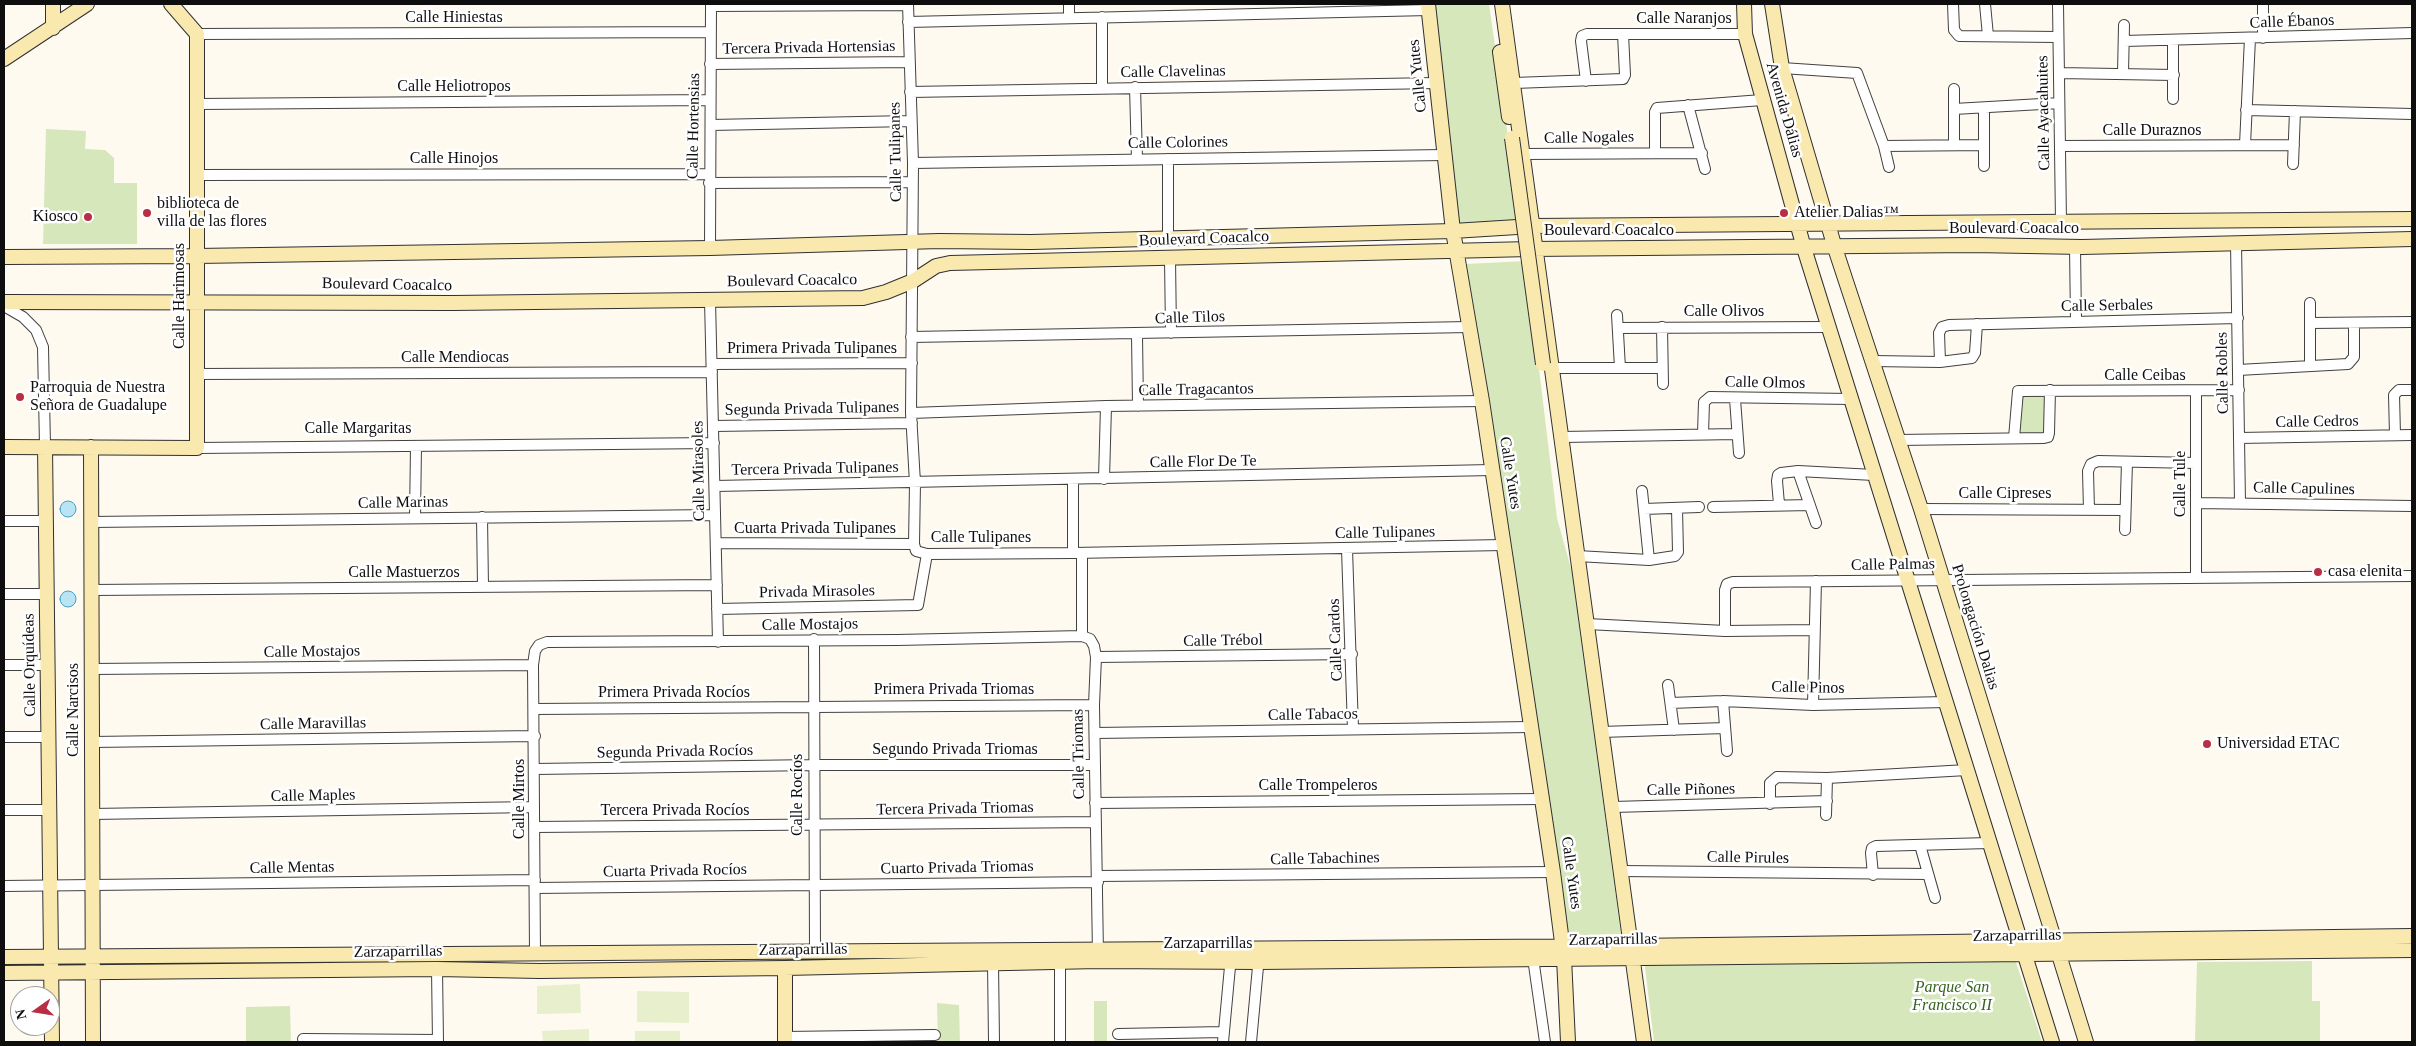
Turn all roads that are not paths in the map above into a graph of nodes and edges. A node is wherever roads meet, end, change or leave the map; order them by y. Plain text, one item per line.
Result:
1 (53, 4) edge
2 (87, 4) edge
3 (171, 4) edge
4 (908, 4) edge
5 (1069, 4) edge
6 (1493, 4) edge
7 (1502, 4) edge
8 (1744, 4) edge
9 (1772, 4) edge
10 (1954, 4) edge
11 (1985, 4) edge
12 (2058, 4) edge
13 (2263, 4) edge
14 (711, 5) edge
15 (1428, 7) edge
16 (1102, 17) junction
17 (1069, 18) junction
18 (908, 22) junction
19 (2124, 25) dead end
20 (53, 28) junction
21 (710, 32) junction
22 (2412, 33) edge
23 (197, 34) junction
24 (1623, 34) junction
25 (1745, 34) junction
26 (1988, 36) junction
27 (2058, 37) junction
28 (2250, 38) junction
29 (2263, 38) junction
30 (2124, 41) junction
31 (2173, 41) junction
32 (4, 59) edge
33 (909, 62) junction
34 (710, 64) junction
35 (1782, 68) junction
36 (2059, 73) junction
37 (2123, 74) junction
38 (2174, 75) junction
39 (1586, 81) junction
40 (1437, 83) junction
41 (1514, 83) junction
42 (1135, 87) junction
43 (1102, 88) junction
44 (1954, 89) dead end
45 (910, 92) junction
46 (2173, 99) dead end
47 (710, 100) junction
48 (1762, 100) junction
49 (2059, 103) junction
50 (199, 104) junction
51 (1688, 105) junction
52 (1984, 108) junction
53 (1954, 109) junction
54 (2246, 110) junction
55 (2295, 111) junction
56 (2412, 114) edge
57 (910, 121) junction
58 (711, 125) junction
59 (1954, 145) junction
60 (1984, 145) junction
61 (2245, 145) junction
62 (1884, 146) junction
63 (2060, 146) junction
64 (2294, 146) junction
65 (1656, 152) junction
66 (1702, 153) junction
67 (1523, 154) junction
68 (1444, 155) junction
69 (1137, 159) junction
70 (1168, 159) junction
71 (913, 163) junction
72 (2293, 164) dead end
73 (1984, 166) dead end
74 (1889, 167) dead end
75 (1705, 169) dead end
76 (198, 175) junction
77 (709, 178) junction
78 (912, 182) junction
79 (2411, 219) edge
80 (2061, 222) junction
81 (1828, 223) junction
82 (1799, 225) junction
83 (1533, 226) junction
84 (1453, 231) junction
85 (1168, 238) junction
86 (2412, 238) edge
87 (912, 242) junction
88 (2236, 243) junction
89 (2075, 247) junction
90 (710, 248) junction
91 (1804, 248) junction
92 (1835, 248) junction
93 (1536, 249) junction
94 (1457, 251) junction
95 (197, 256) junction
96 (4, 257) edge
97 (1170, 258) junction
98 (913, 281) junction
99 (710, 300) junction
100 (198, 301) junction
101 (2310, 303) dead end
102 (4, 304) edge
103 (1617, 316) dead end
104 (2238, 318) junction
105 (2076, 321) junction
106 (2412, 322) edge
107 (2310, 323) junction
108 (2354, 323) junction
109 (1977, 324) junction
110 (1470, 327) junction
111 (1662, 327) junction
112 (1828, 327) junction
113 (1618, 328) junction
114 (1172, 333) junction
115 (1137, 335) junction
116 (911, 337) junction
117 (1872, 361) junction
118 (1940, 362) junction
119 (912, 363) junction
120 (1548, 366) junction
121 (2310, 366) junction
122 (712, 368) junction
123 (1620, 368) junction
124 (1662, 368) junction
125 (2238, 370) junction
126 (197, 374) junction
127 (1663, 384) dead end
128 (2050, 390) junction
129 (2239, 390) junction
130 (2412, 390) edge
131 (2196, 391) junction
132 (1734, 399) junction
133 (1851, 399) junction
134 (1482, 400) junction
135 (1106, 406) junction
136 (1138, 406) junction
137 (912, 418) junction
138 (714, 426) junction
139 (1703, 434) junction
140 (1736, 434) junction
141 (2394, 435) junction
142 (2412, 435) edge
143 (1562, 437) junction
144 (2014, 438) junction
145 (2239, 438) junction
146 (1898, 440) junction
147 (714, 444) junction
148 (45, 446) junction
149 (416, 446) junction
150 (4, 447) edge
151 (91, 447) junction
152 (197, 448) junction
153 (1739, 454) dead end
154 (2128, 462) junction
155 (2196, 463) junction
156 (1492, 470) junction
157 (1798, 471) junction
158 (1874, 475) junction
159 (1104, 479) junction
160 (1072, 480) junction
161 (915, 483) junction
162 (715, 486) junction
163 (1642, 491) dead end
164 (2196, 503) junction
165 (2240, 503) junction
166 (1779, 504) junction
167 (1810, 505) junction
168 (2412, 506) edge
169 (1699, 507) dead end
170 (1713, 507) dead end
171 (1644, 509) junction
172 (1677, 509) junction
173 (1921, 509) junction
174 (2089, 510) junction
175 (2125, 510) junction
176 (715, 515) junction
177 (415, 518) junction
178 (482, 518) junction
179 (4, 521) edge
180 (46, 521) junction
181 (91, 522) junction
182 (1816, 523) dead end
183 (2126, 530) dead end
184 (716, 543) junction
185 (914, 544) junction
186 (1503, 546) junction
187 (1348, 549) junction
188 (1577, 551) junction
189 (1077, 553) junction
190 (927, 554) junction
191 (1649, 560) junction
192 (2196, 576) junction
193 (2412, 576) edge
194 (1942, 579) junction
195 (1816, 580) junction
196 (1908, 581) junction
197 (717, 585) junction
198 (483, 587) junction
199 (91, 590) junction
200 (4, 594) edge
201 (46, 594) junction
202 (717, 609) junction
203 (1587, 624) junction
204 (1814, 630) junction
205 (1725, 631) junction
206 (1082, 636) junction
207 (814, 639) junction
208 (718, 642) junction
209 (539, 645) joint
210 (1352, 654) junction
211 (1096, 657) junction
212 (4, 665) edge
213 (47, 665) junction
214 (533, 665) junction
215 (92, 669) junction
216 (1668, 685) dead end
217 (1723, 701) junction
218 (1946, 702) junction
219 (1670, 703) junction
220 (1094, 704) junction
221 (1813, 704) junction
222 (815, 706) junction
223 (534, 709) junction
224 (1531, 727) junction
225 (1725, 728) junction
226 (1352, 729) junction
227 (1674, 730) junction
228 (1601, 732) junction
229 (1095, 733) junction
230 (48, 736) junction
231 (535, 736) junction
232 (4, 737) edge
233 (92, 742) junction
234 (1727, 751) dead end
235 (815, 765) junction
236 (1095, 765) junction
237 (535, 769) junction
238 (1967, 770) junction
239 (1827, 778) junction
240 (1542, 800) junction
241 (1827, 801) junction
242 (1095, 803) junction
243 (1770, 804) junction
244 (534, 807) junction
245 (1613, 807) junction
246 (4, 810) edge
247 (49, 810) junction
248 (92, 814) junction
249 (1826, 815) dead end
250 (1096, 822) junction
251 (535, 826) junction
252 (816, 826) junction
253 (1989, 843) junction
254 (1920, 845) junction
255 (1621, 871) junction
256 (1553, 872) junction
257 (1928, 874) junction
258 (1873, 875) junction
259 (1098, 879) junction
260 (93, 884) junction
261 (535, 884) junction
262 (816, 884) junction
263 (50, 885) junction
264 (4, 886) edge
265 (1935, 898) dead end
266 (2412, 936) edge
267 (2020, 940) junction
268 (2056, 946) junction
269 (1230, 947) junction
270 (1260, 948) junction
271 (815, 950) junction
272 (2412, 950) edge
273 (1563, 952) junction
274 (1632, 952) junction
275 (535, 954) junction
276 (1098, 955) junction
277 (2025, 955) junction
278 (4, 957) edge
279 (51, 957) junction
280 (94, 958) junction
281 (1533, 958) junction
282 (1060, 962) junction
283 (1231, 962) junction
284 (1259, 962) junction
285 (994, 963) junction
286 (785, 968) junction
287 (437, 969) junction
288 (4, 973) edge
289 (51, 974) junction
290 (94, 974) junction
291 (1118, 1034) dead end
292 (935, 1035) dead end
293 (1224, 1037) edge
294 (302, 1039) dead end
295 (785, 1039) edge
296 (438, 1041) edge
297 (52, 1042) edge
298 (93, 1042) edge
299 (994, 1042) edge
300 (1060, 1042) edge
301 (1251, 1042) edge
302 (1546, 1042) edge
303 (1568, 1042) edge
304 (1644, 1042) edge
305 (2052, 1042) edge
306 (2086, 1042) edge

1 - 20 main road
2 - 20 main road
3 - 23 main road
4 - 14 street
4 - 18 street, Calle Tulipanes
5 - 17 street
6 - 120 main road, bridge
7 - 41 main road
8 - 25 main road, Avenida Dálias
9 - 35 main road, Avenida Dálias
10 - 26 street
11 - 26 street
12 - 27 street, Calle Ayacahuites
13 - 29 street
14 - 21 street, Calle Hortensias
15 - 16 street
15 - 40 main road, Calle Yutes
16 - 17 street
16 - 43 street
17 - 18 street
18 - 33 street, Calle Tulipanes
19 - 30 street
20 - 32 main road
21 - 23 street, Calle Hiniestas
21 - 34 street, Calle Hortensias
22 - 29 street, Calle Ébanos
23 - 50 main road, Calle Harimosas
24 - 25 street, Calle Naranjos
24 - 39 street, Calle Naranjos
24 - 39 street, Calle Naranjos
25 - 48 main road, Avenida Dálias
26 - 27 street
27 - 36 street, Calle Ayacahuites
28 - 29 street, Calle Ébanos
28 - 31 street, Calle Ébanos
28 - 54 street
30 - 31 street, Calle Ébanos
30 - 37 street
31 - 38 street
33 - 34 street, Tercera Privada Hortensias
33 - 45 street, Calle Tulipanes
34 - 47 street, Calle Hortensias
35 - 62 street
35 - 81 main road, Avenida Dálias
36 - 37 street
36 - 49 street, Calle Ayacahuites
37 - 38 street
38 - 46 street
39 - 41 street, Calle Naranjos
40 - 42 street, Calle Clavelinas
40 - 68 main road, Calle Yutes
41 - 67 main road
42 - 43 street, Calle Clavelinas
42 - 69 street
43 - 45 street, Calle Clavelinas
44 - 53 street
45 - 57 street, Calle Tulipanes
47 - 50 street, Calle Heliotropos
47 - 58 street, Calle Hortensias
48 - 51 street, Calle Nogales
48 - 82 main road, Avenida Dálias
49 - 52 street
49 - 63 street, Calle Ayacahuites
50 - 76 main road, Calle Harimosas
51 - 65 street, Calle Nogales
51 - 66 street
52 - 53 street
52 - 60 street
53 - 59 street
54 - 55 street
54 - 61 street
55 - 56 street
55 - 64 street
57 - 58 street
57 - 71 street, Calle Tulipanes
58 - 77 street, Calle Hortensias
59 - 60 street
59 - 62 street
60 - 73 street
61 - 63 street, Calle Duraznos
61 - 64 street, Calle Duraznos
62 - 74 street
63 - 80 street, Calle Ayacahuites
64 - 72 street
65 - 66 street, Calle Nogales
65 - 67 street, Calle Nogales
66 - 75 street
67 - 83 main road
68 - 70 street, Calle Colorines
68 - 84 main road, Calle Yutes
69 - 70 street, Calle Colorines
69 - 71 street, Calle Colorines
70 - 85 street
71 - 78 street, Calle Tulipanes
76 - 77 street, Calle Hinojos
76 - 95 main road, Calle Harimosas
77 - 78 street, Calle Hinojos
77 - 90 street, Calle Hortensias
78 - 87 street, Calle Tulipanes
79 - 80 main road, Boulevard Coacalco
80 - 81 main road, Boulevard Coacalco
81 - 82 main road, Boulevard Coacalco
81 - 92 main road, Prolongación Dalias
82 - 83 main road, Boulevard Coacalco
82 - 91 main road
83 - 84 main road, Boulevard Coacalco
83 - 93 main road
84 - 85 main road, Boulevard Coacalco
84 - 94 main road, Calle Yutes
85 - 87 main road, Boulevard Coacalco
86 - 88 main road, Boulevard Coacalco
87 - 90 main road, Boulevard Coacalco
87 - 98 street, Calle Tulipanes
88 - 89 main road, Boulevard Coacalco
88 - 104 street, Calle Robles
89 - 92 main road, Boulevard Coacalco
89 - 105 street
90 - 95 main road, Boulevard Coacalco
91 - 92 main road, Boulevard Coacalco
91 - 93 main road, Boulevard Coacalco
91 - 112 main road
92 - 117 main road, Prolongación Dalias
93 - 94 main road, Boulevard Coacalco
93 - 120 main road
94 - 97 main road, Boulevard Coacalco
94 - 110 main road, Calle Yutes
95 - 96 main road, Boulevard Coacalco
95 - 100 main road, Calle Harimosas
97 - 98 main road, Boulevard Coacalco
97 - 114 street
98 - 99 main road, Boulevard Coacalco
98 - 116 street, Calle Tulipanes
99 - 100 main road, Boulevard Coacalco
99 - 122 street, Calle Mirasoles
100 - 102 main road, Boulevard Coacalco
100 - 126 main road, Calle Harimosas
101 - 107 street
102 - 148 street, Calle Orquídeas
103 - 113 street
104 - 105 street, Calle Serbales
104 - 125 street, Calle Robles
105 - 109 street, Calle Serbales
106 - 108 street
107 - 108 street
107 - 121 street
108 - 121 street
109 - 118 street
109 - 118 street, Calle Serbales
110 - 114 street, Calle Tilos
110 - 134 main road, Calle Yutes
111 - 112 street, Calle Olivos
111 - 113 street
111 - 124 street, Calle Olivos
112 - 133 main road
113 - 123 street
114 - 115 street, Calle Tilos
115 - 116 street, Calle Tilos
115 - 136 street
116 - 119 street, Calle Tulipanes
117 - 118 street
117 - 146 main road, Prolongación Dalias
119 - 122 street, Primera Privada Tulipanes
119 - 137 street, Calle Tulipanes
120 - 123 street
120 - 143 main road
120 - 188 main road
121 - 125 street
122 - 126 street, Calle Mendiocas
122 - 138 street, Calle Mirasoles
123 - 124 street
124 - 127 street, Calle Olivos
125 - 129 street, Calle Robles
126 - 152 main road, Calle Harimosas
128 - 131 street, Calle Ceibas
128 - 144 street, Calle Ceibas
128 - 144 street
129 - 131 street, Calle Ceibas
129 - 145 street, Calle Robles
130 - 141 street
131 - 155 street, Calle Tule
132 - 133 street, Calle Olmos
132 - 139 street, Calle Olmos
132 - 140 street
133 - 158 main road
134 - 136 street, Calle Tragacantos
134 - 156 main road, Calle Yutes
135 - 136 street, Calle Tragacantos
135 - 137 street, Calle Tragacantos
135 - 159 street
137 - 138 street, Segunda Privada Tulipanes
137 - 161 street, Calle Tulipanes
138 - 147 street, Calle Mirasoles
139 - 140 street
139 - 143 street
140 - 153 street
141 - 142 street, Calle Cedros
141 - 145 street, Calle Cedros
143 - 188 main road
144 - 146 street
145 - 165 street, Calle Robles
146 - 173 main road, Prolongación Dalias
147 - 149 street, Calle Margaritas
147 - 162 street, Calle Mirasoles
148 - 150 main road, Calle Margaritas
148 - 151 main road, Calle Margaritas
148 - 180 main road, Calle Orquídeas
149 - 152 street, Calle Margaritas
149 - 177 street
151 - 152 main road, Calle Margaritas
151 - 181 main road, Calle Narcisos
154 - 155 street
154 - 174 street
154 - 175 street
155 - 164 street, Calle Tule
156 - 159 street, Calle Flor De Te
156 - 186 main road, Calle Yutes
157 - 158 street
157 - 166 street
157 - 167 street
158 - 196 main road
159 - 160 street, Calle Flor De Te
160 - 161 street, Calle Flor De Te
160 - 189 street
161 - 162 street, Tercera Privada Tulipanes
161 - 185 street, Calle Tulipanes
162 - 176 street, Calle Mirasoles
163 - 171 street
164 - 165 street, Calle Capulines
164 - 192 street, Calle Tule
165 - 168 street, Calle Capulines
166 - 167 street
166 - 170 street
167 - 182 street
169 - 172 street
171 - 172 street
171 - 191 street
172 - 191 street
173 - 174 street, Calle Cipreses
173 - 194 main road, Prolongación Dalias
174 - 175 street, Calle Cipreses
175 - 183 street
176 - 178 street, Calle Marinas
176 - 184 street, Calle Mirasoles
177 - 178 street, Calle Marinas
177 - 181 street, Calle Marinas
178 - 198 street
179 - 180 street
180 - 201 main road, Calle Orquídeas
181 - 199 main road, Calle Narcisos
184 - 185 street, Cuarta Privada Tulipanes
184 - 197 street, Calle Mirasoles
185 - 190 street, Calle Tulipanes
186 - 187 street, Calle Tulipanes
186 - 224 main road, Calle Yutes
187 - 189 street, Calle Tulipanes
187 - 210 street, Calle Cardos
188 - 191 street
188 - 203 main road
189 - 190 street, Calle Tulipanes
189 - 206 street
190 - 202 street, Privada Mirasoles
192 - 193 street, Calle Palmas
192 - 194 street, Calle Palmas
194 - 196 street, Calle Palmas
194 - 268 main road, Prolongación Dalias
195 - 196 street, Calle Palmas
195 - 204 street
195 - 205 street, Calle Palmas
196 - 218 main road
197 - 198 street, Calle Mastuerzos
197 - 202 street, Calle Mirasoles
198 - 199 street, Calle Mastuerzos
199 - 215 main road, Calle Narcisos
200 - 201 street
201 - 213 main road, Calle Orquídeas
202 - 208 street, Calle Mirasoles
203 - 205 street
203 - 228 main road
204 - 205 street
204 - 221 street
206 - 207 street, Calle Mostajos
206 - 211 street
207 - 208 street, Calle Mostajos
207 - 222 street, Calle Rocíos
208 - 209 street, Calle Mostajos
209 - 214 street, Calle Mirtos
210 - 211 street, Calle Trébol
210 - 226 street, Calle Cardos
211 - 220 street, Calle Triomas
212 - 213 street
213 - 230 main road, Calle Orquídeas
214 - 215 street, Calle Mostajos
214 - 223 street, Calle Mirtos
215 - 233 main road, Calle Narcisos
216 - 219 street
217 - 219 street, Calle Pinos
217 - 221 street, Calle Pinos
217 - 225 street
218 - 221 street, Calle Pinos
218 - 238 main road
219 - 227 street
220 - 222 street, Primera Privada Triomas
220 - 229 street, Calle Triomas
222 - 223 street, Primera Privada Rocíos
222 - 235 street, Calle Rocíos
223 - 231 street, Calle Mirtos
224 - 226 street, Calle Tabacos
224 - 240 main road, Calle Yutes
225 - 227 street
225 - 234 street
226 - 229 street, Calle Tabacos
227 - 228 street
228 - 245 main road
229 - 236 street, Calle Triomas
230 - 232 street
230 - 247 main road, Calle Orquídeas
231 - 233 street, Calle Maravillas
231 - 237 street, Calle Mirtos
233 - 248 main road, Calle Narcisos
235 - 236 street, Segundo Privada Triomas
235 - 237 street, Segunda Privada Rocíos
235 - 252 street, Calle Rocíos
236 - 242 street, Calle Triomas
237 - 244 street, Calle Mirtos
238 - 239 street
238 - 253 main road
239 - 241 street
239 - 243 street
240 - 242 street, Calle Trompeleros
240 - 256 main road, Calle Yutes
241 - 243 street, Calle Piñones
241 - 249 street
242 - 250 street, Calle Triomas
243 - 245 street, Calle Piñones
244 - 248 street, Calle Maples
244 - 251 street, Calle Mirtos
245 - 255 main road
246 - 247 street
247 - 263 main road, Calle Orquídeas
248 - 260 main road, Calle Narcisos
250 - 252 street, Tercera Privada Triomas
250 - 259 street, Calle Triomas
251 - 252 street, Tercera Privada Rocíos
251 - 261 street, Calle Mirtos
252 - 262 street, Calle Rocíos
253 - 254 street
253 - 267 main road
254 - 257 street
254 - 258 street
255 - 258 street, Calle Pirules
255 - 274 main road
256 - 259 street, Calle Tabachines
256 - 273 main road, Calle Yutes
257 - 258 street, Calle Pirules
257 - 265 street
259 - 262 street, Cuarto Privada Triomas
259 - 276 street, Calle Triomas
260 - 261 street, Calle Mentas
260 - 263 street, Calle Mentas
260 - 280 main road, Calle Narcisos
261 - 262 street, Cuarta Privada Rocíos
261 - 275 street, Calle Mirtos
262 - 271 street, Calle Rocíos
263 - 264 street, Calle Mentas
263 - 279 main road, Calle Orquídeas
266 - 268 main road, Zarzaparrillas
267 - 268 main road, Zarzaparrillas
267 - 274 main road, Zarzaparrillas
267 - 277 main road
268 - 272 main road, Zarzaparrillas
268 - 277 main road, Zarzaparrillas
268 - 306 main road, Prolongación Dalias
269 - 270 main road, Zarzaparrillas
269 - 276 main road, Zarzaparrillas
269 - 283 street
270 - 273 main road, Zarzaparrillas
270 - 284 street
271 - 275 main road, Zarzaparrillas
271 - 276 main road, Zarzaparrillas
273 - 274 main road, Zarzaparrillas
273 - 281 main road, Zarzaparrillas
273 - 303 main road, Calle Yutes
274 - 277 main road, Zarzaparrillas
274 - 304 main road
275 - 280 main road, Zarzaparrillas
276 - 282 main road, Zarzaparrillas
276 - 283 main road, Zarzaparrillas
277 - 305 main road
278 - 279 main road, Zarzaparrillas
279 - 280 main road, Zarzaparrillas
279 - 289 main road, Calle Orquídeas
280 - 290 main road, Calle Narcisos
281 - 284 main road, Zarzaparrillas
281 - 302 street
282 - 285 main road, Zarzaparrillas
282 - 300 street
283 - 284 main road, Zarzaparrillas
283 - 293 street
284 - 301 street
285 - 286 main road, Zarzaparrillas
285 - 299 street
286 - 287 main road, Zarzaparrillas
286 - 295 main road
287 - 290 main road, Zarzaparrillas
287 - 296 street
288 - 289 main road, Zarzaparrillas
289 - 290 main road, Zarzaparrillas
289 - 297 main road, Calle Orquídeas
290 - 298 main road, Calle Narcisos
291 - 293 street
292 - 295 street
294 - 296 street

